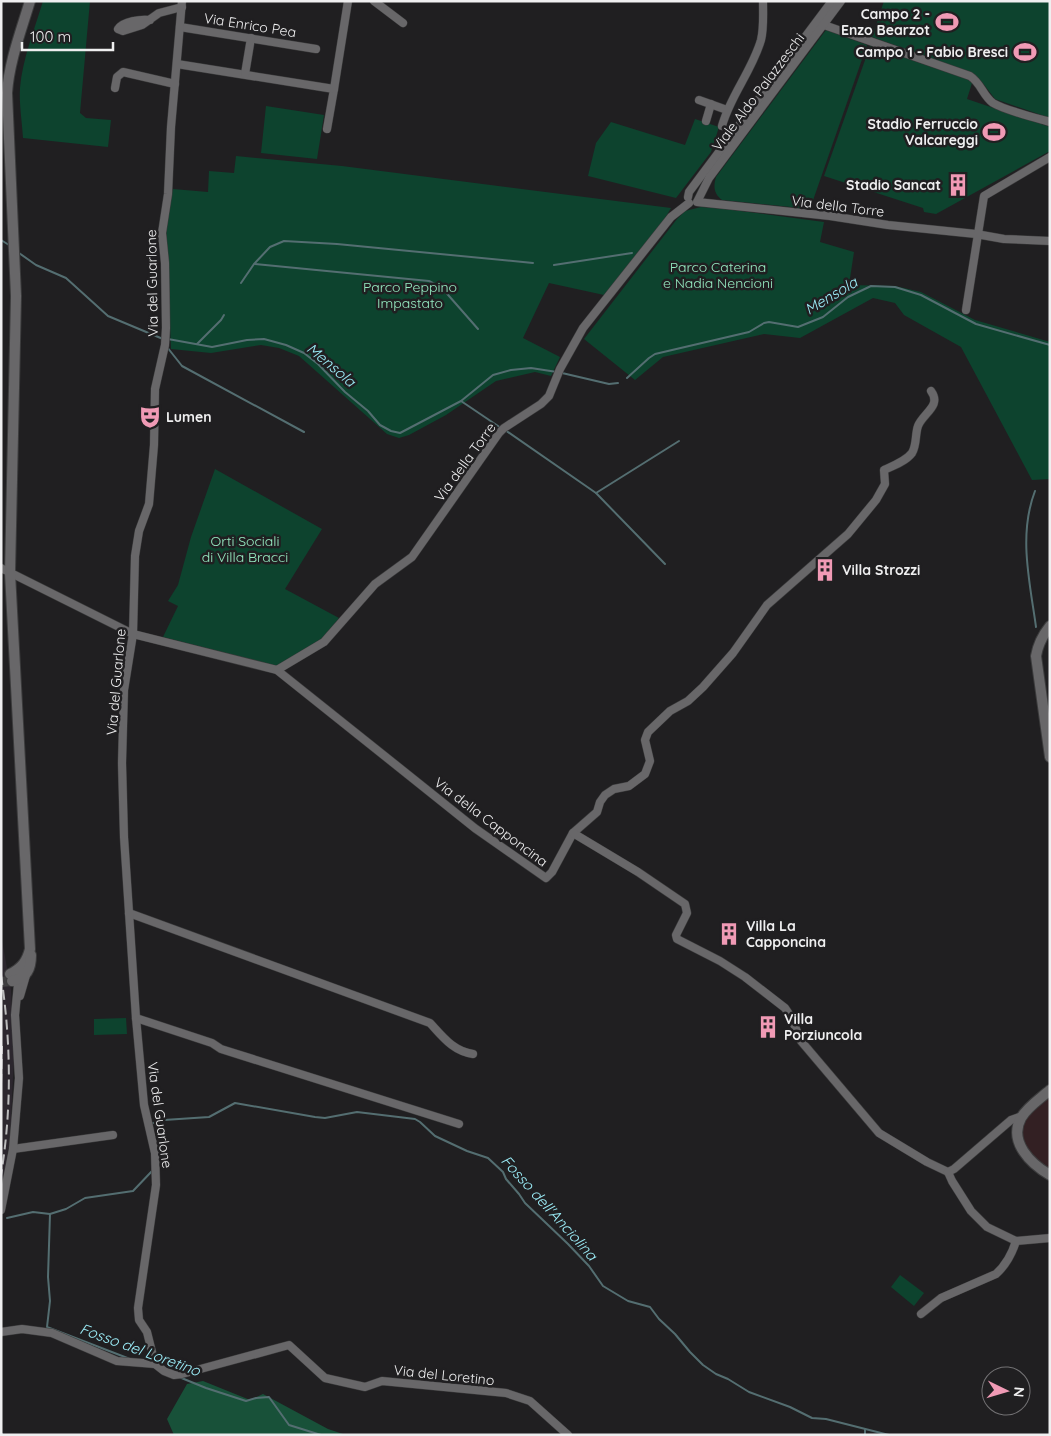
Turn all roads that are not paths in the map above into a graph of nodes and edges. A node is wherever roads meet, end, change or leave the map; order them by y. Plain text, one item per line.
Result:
1 (30, 1) edge
2 (348, 1) edge
3 (374, 1) edge
4 (763, 1) edge
5 (832, 1) edge
6 (841, 1) edge
7 (182, 4) edge
8 (150, 20) dead end
9 (403, 23) dead end
10 (821, 23) junction
11 (180, 27) junction
12 (251, 38) junction
13 (316, 48) dead end
14 (176, 64) junction
15 (245, 74) junction
16 (175, 84) junction
17 (115, 88) dead end
18 (334, 89) junction
19 (699, 100) dead end
20 (711, 104) junction
21 (727, 110) junction
22 (706, 121) dead end
23 (1050, 122) edge
24 (722, 126) dead end
25 (328, 129) dead end
26 (1050, 157) edge
27 (688, 200) junction
28 (697, 201) junction
29 (976, 234) junction
30 (1050, 241) edge
31 (966, 310) dead end
32 (931, 391) dead end
33 (6, 571) edge
34 (1050, 626) edge
35 (133, 634) junction
36 (277, 670) junction
37 (1050, 757) edge
38 (574, 833) junction
39 (129, 914) junction
40 (24, 970) junction
41 (11, 977) joint
42 (15, 1015) junction
43 (136, 1018) junction
44 (473, 1054) dead end
45 (1050, 1090) edge
46 (1022, 1116) junction
47 (459, 1124) dead end
48 (113, 1135) dead end
49 (13, 1149) junction
50 (948, 1172) junction
51 (1050, 1175) edge
52 (1, 1210) edge
53 (1050, 1238) edge
54 (1016, 1241) junction
55 (921, 1314) dead end
56 (1, 1332) edge
57 (155, 1364) junction
58 (568, 1435) edge

1 - 33 street
2 - 18 street
3 - 9 street
4 - 21 street
5 - 10 street, Viale Aldo Palazzeschi
6 - 10 street, Viale Aldo Palazzeschi
7 - 8 street
7 - 11 street, Via del Guarlone
10 - 23 street
10 - 27 street, Viale Aldo Palazzeschi
10 - 28 street, Viale Aldo Palazzeschi
11 - 12 street, Via Enrico Pea
11 - 14 street, Via del Guarlone
12 - 13 street, Via Enrico Pea
12 - 15 street
14 - 15 street
14 - 16 street, Via del Guarlone
15 - 18 street
16 - 17 street
16 - 35 street, Via del Guarlone
18 - 25 street
19 - 20 street
20 - 21 street
20 - 22 street
21 - 24 street
26 - 29 street
27 - 28 street
27 - 36 street, Via della Torre
28 - 29 street, Via della Torre
29 - 30 street, Via della Torre
29 - 31 street
32 - 38 street
33 - 35 street
33 - 40 street
34 - 37 street
35 - 36 street
35 - 39 street, Via del Guarlone
36 - 38 street, Via della Capponcina
38 - 50 street
39 - 43 street, Via del Guarlone
39 - 44 street
40 - 41 street
40 - 42 street
41 - 42 street
42 - 49 street
43 - 47 street
43 - 57 street, Via del Guarlone
45 - 46 street
46 - 50 street
46 - 51 street
48 - 49 street
49 - 52 street
50 - 54 street
53 - 54 street
54 - 55 street
56 - 57 street, Via del Loretino
57 - 58 street, Via del Loretino

